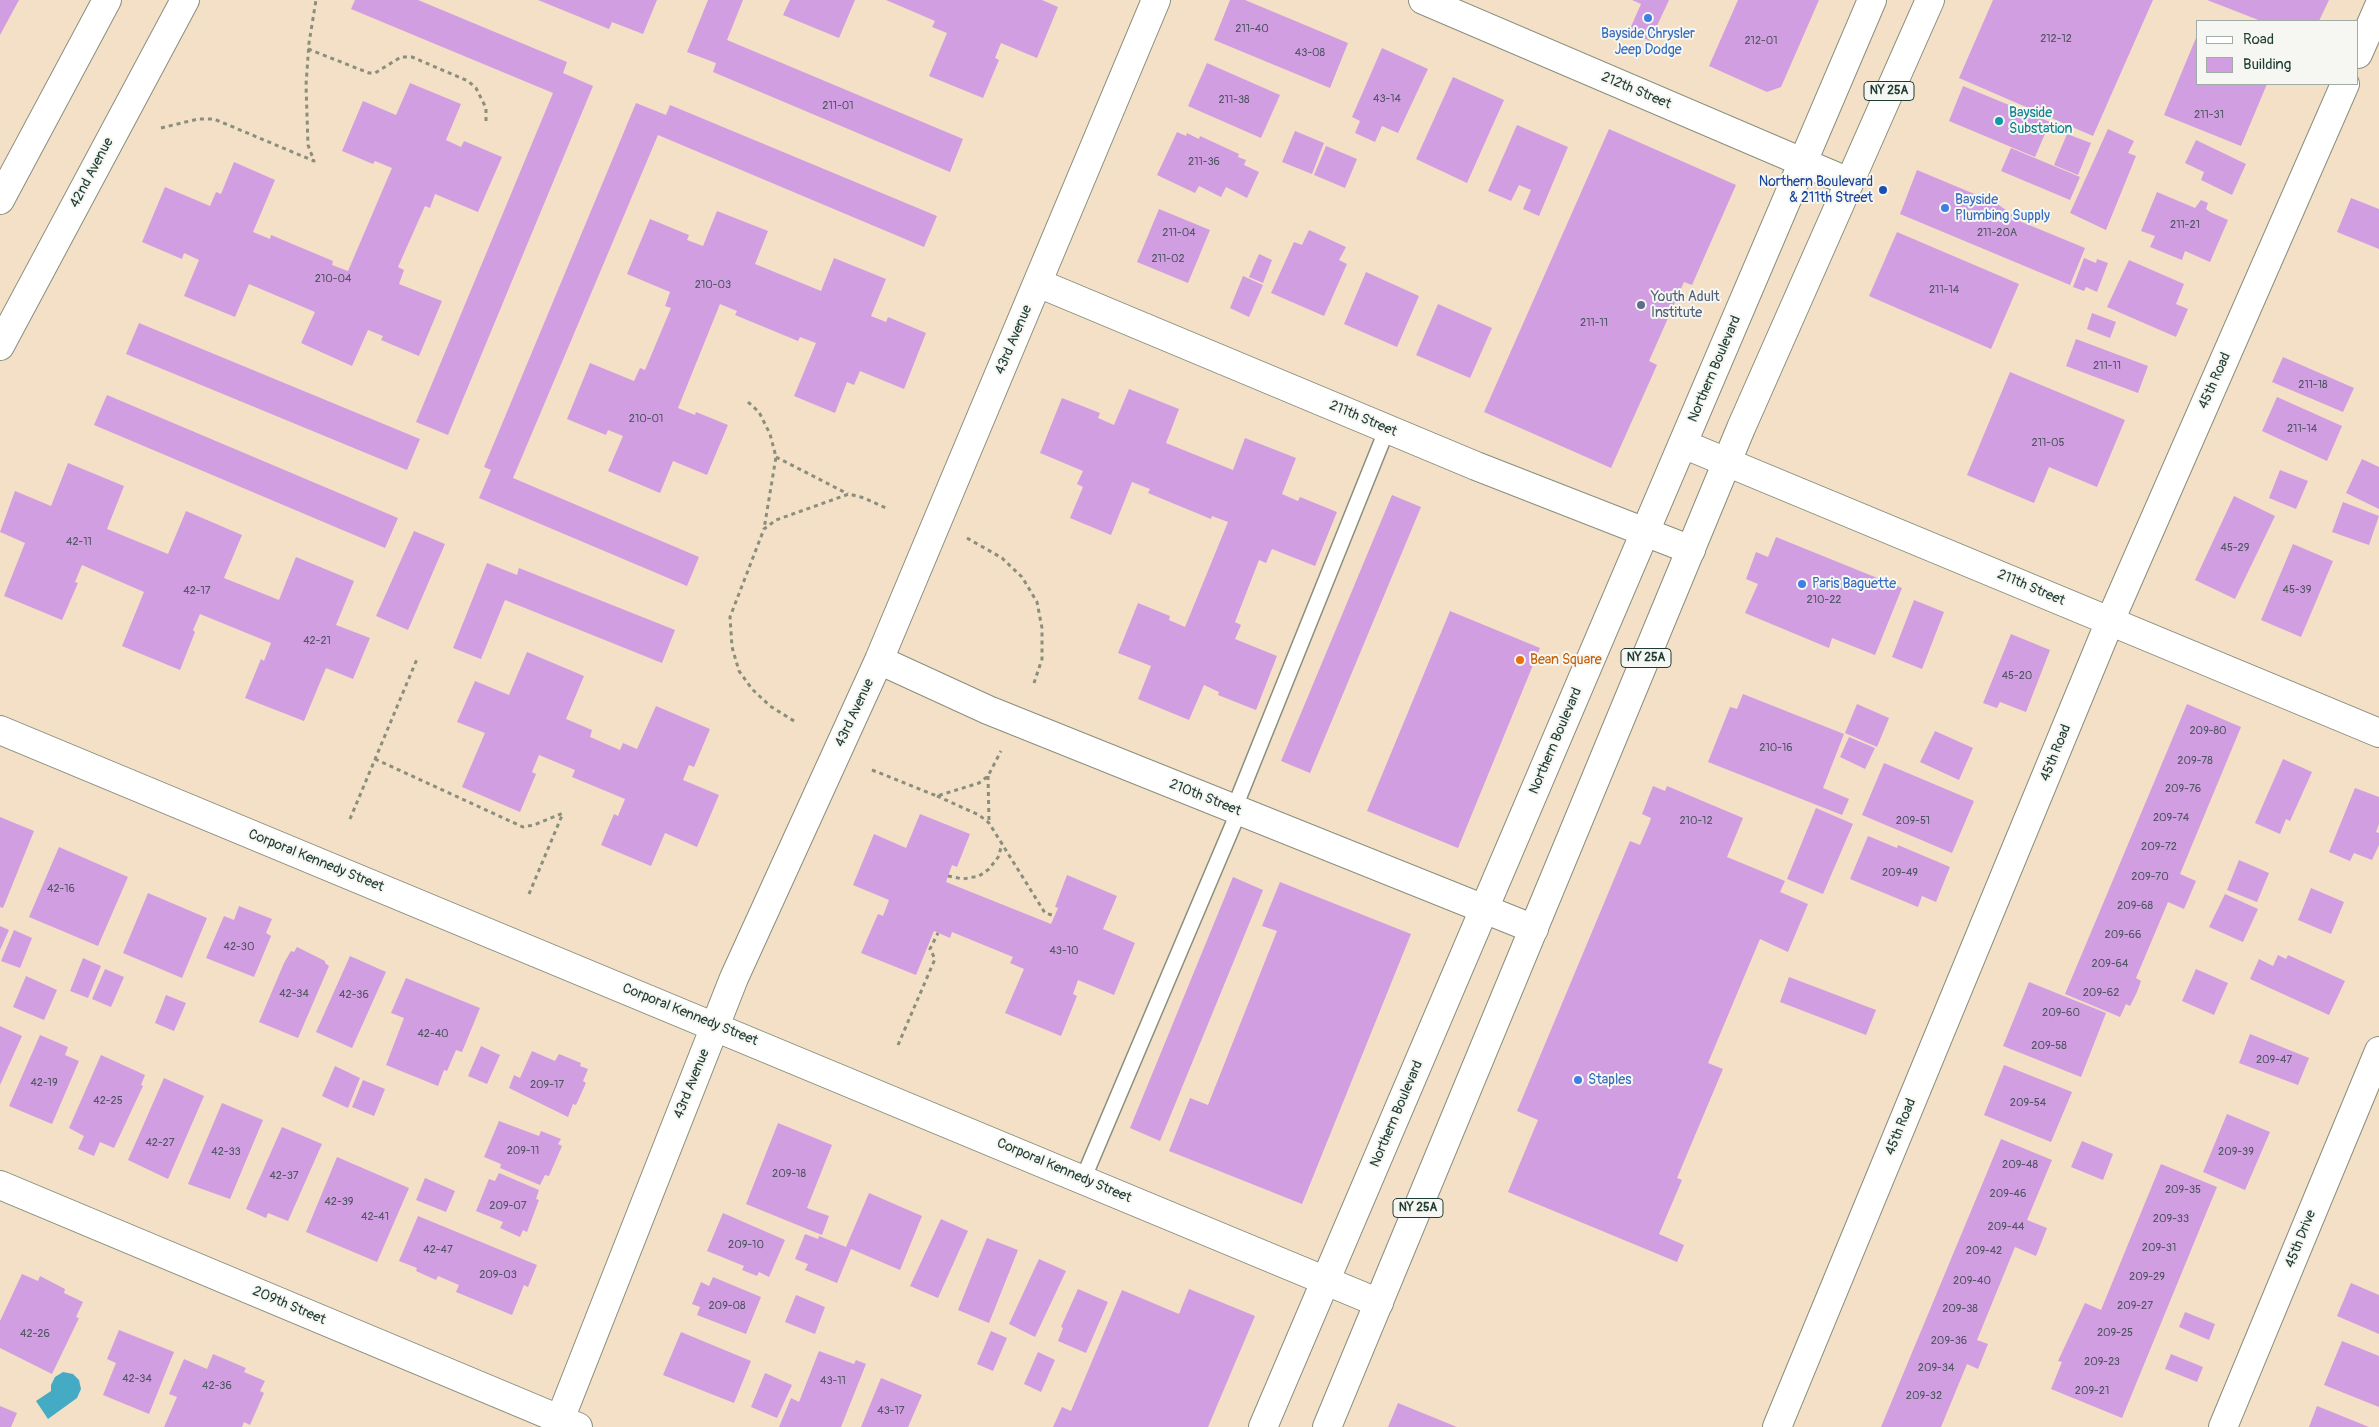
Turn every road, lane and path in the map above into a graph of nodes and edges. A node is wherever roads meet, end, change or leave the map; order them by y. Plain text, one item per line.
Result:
1 (107, 0) edge
2 (185, 0) edge
3 (316, 0) edge
4 (1156, 0) edge
5 (1423, 0) edge
6 (1872, 0) edge
7 (1930, 0) edge
8 (2379, 6) edge
9 (308, 49) junction
10 (2359, 52) edge
11 (2345, 85) edge
12 (486, 124) dead end
13 (161, 128) dead end
14 (1803, 162) junction
15 (1849, 182) junction
16 (0, 200) edge
17 (1038, 283) junction
18 (0, 346) edge
19 (748, 402) dead end
20 (1387, 429) junction
21 (1683, 444) junction
22 (776, 457) junction
23 (1728, 462) junction
24 (848, 494) junction
25 (886, 508) dead end
26 (764, 529) junction
27 (1645, 533) junction
28 (967, 538) dead end
29 (1691, 550) junction
30 (2110, 622) junction
31 (417, 659) dead end
32 (879, 660) junction
33 (1034, 683) dead end
34 (794, 721) dead end
35 (0, 730) edge
36 (2379, 733) edge
37 (1001, 751) dead end
38 (375, 759) junction
39 (872, 770) dead end
40 (988, 776) junction
41 (937, 796) junction
42 (1236, 810) junction
43 (350, 819) dead end
44 (989, 823) junction
45 (1002, 842) junction
46 (948, 876) dead end
47 (529, 894) dead end
48 (1484, 910) junction
49 (1055, 916) dead end
50 (1534, 929) junction
51 (938, 933) dead end
52 (716, 1026) junction
53 (898, 1045) dead end
54 (2379, 1051) edge
55 (1083, 1179) junction
56 (0, 1185) edge
57 (1326, 1280) junction
58 (1379, 1303) junction
59 (565, 1425) edge
60 (1263, 1427) edge
61 (1327, 1427) edge
62 (1777, 1427) edge
63 (2223, 1427) edge

1 - 16 street
2 - 18 street, 42nd Avenue
3 - 9 path
4 - 17 street, 43rd Avenue
5 - 14 street, 212th Street
6 - 14 street, Northern Boulevard
7 - 15 street, NY 25A
8 - 10 street
9 - 12 path
9 - 13 path
11 - 30 street, 45th Road
14 - 15 street, 212th Street
14 - 21 street, Northern Boulevard
15 - 23 street, NY 25A
17 - 20 street, 211th Street
17 - 32 street, 43rd Avenue
19 - 22 path
20 - 27 street, 211th Street
20 - 42 lane
21 - 23 street, 211th Street
21 - 27 street, Northern Boulevard
22 - 24 path
22 - 26 path
23 - 29 street, NY 25A
23 - 30 street, 211th Street
24 - 25 path
24 - 26 path
26 - 34 path
27 - 29 street, 211th Street
27 - 48 street, Northern Boulevard
28 - 33 path
29 - 50 street, NY 25A
30 - 36 street, 211th Street
30 - 62 street, 45th Road
31 - 38 path
32 - 42 street, 210th Street
32 - 52 street, 43rd Avenue
35 - 52 street, Corporal Kennedy Street
37 - 40 path
38 - 43 path
38 - 47 path
39 - 41 path
40 - 41 path
40 - 44 path
41 - 44 path
42 - 48 street, 210th Street
42 - 55 lane
44 - 45 path
45 - 46 path
45 - 49 path
48 - 50 street, 210th Street
48 - 57 street, Northern Boulevard
50 - 58 street, NY 25A
51 - 53 path
52 - 55 street, Corporal Kennedy Street
52 - 59 street, 43rd Avenue
54 - 63 street, 45th Drive
55 - 57 street, Corporal Kennedy Street
56 - 59 street, 209th Street
57 - 58 street, Corporal Kennedy Street
57 - 60 street, Northern Boulevard
58 - 61 street, NY 25A

